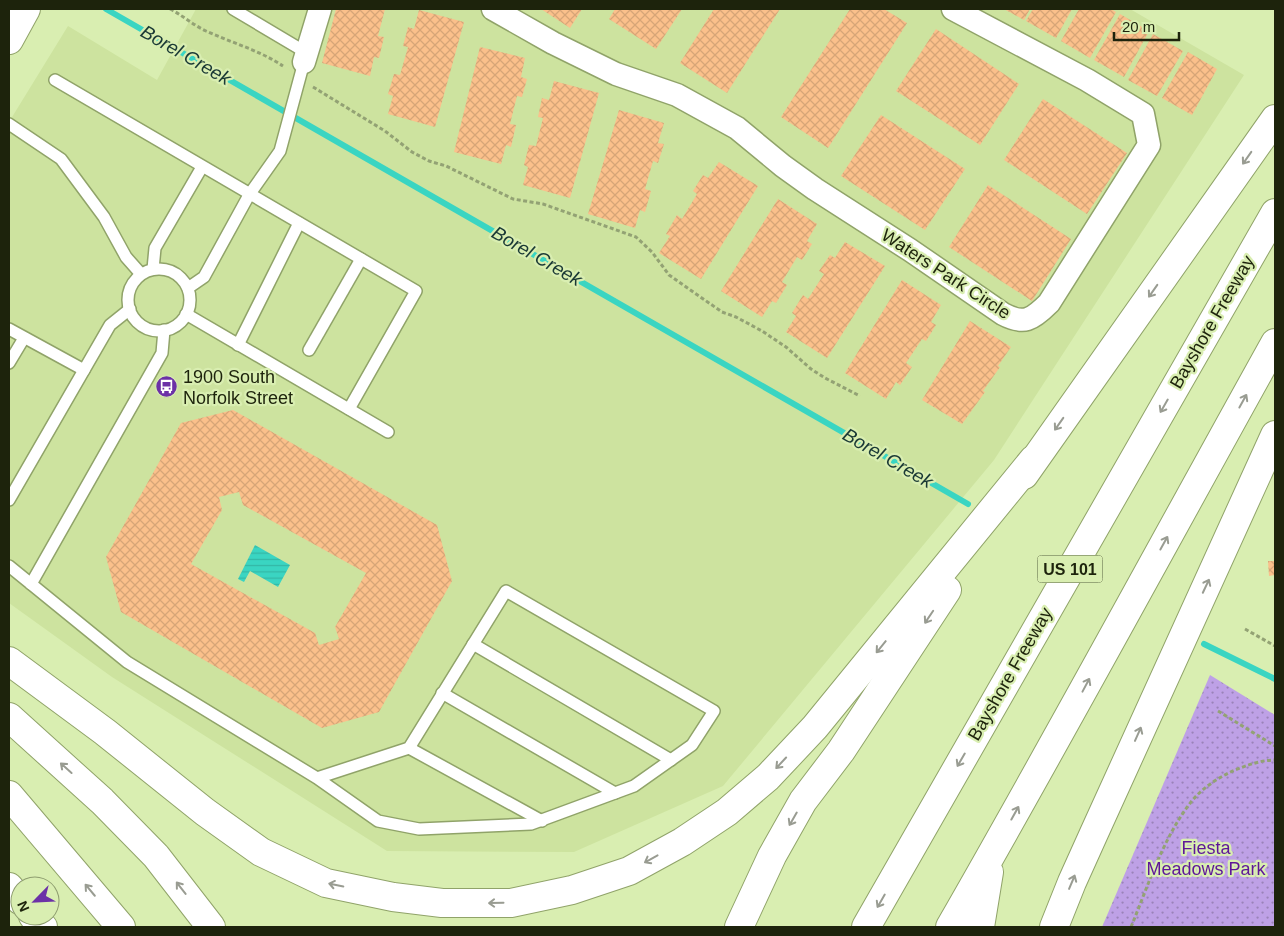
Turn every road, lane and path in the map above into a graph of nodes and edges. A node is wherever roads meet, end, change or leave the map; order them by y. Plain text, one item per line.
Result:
1 (26, 9) edge
2 (170, 9) edge
3 (233, 9) edge
4 (320, 9) edge
5 (493, 9) edge
6 (953, 9) edge
7 (9, 40) edge
8 (303, 65) junction
9 (55, 80) dead end
10 (1275, 119) edge
11 (9, 124) edge
12 (202, 167) junction
13 (250, 195) junction
14 (1275, 213) edge
15 (299, 223) junction
16 (361, 259) junction
17 (153, 269) junction
18 (141, 274) junction
19 (188, 288) junction
20 (130, 309) junction
21 (186, 314) junction
22 (9, 329) edge
23 (164, 330) junction
24 (24, 338) junction
25 (1275, 342) edge
26 (238, 344) junction
27 (309, 350) dead end
28 (9, 363) edge
29 (84, 370) junction
30 (860, 396) dead end
31 (349, 409) junction
32 (388, 432) dead end
33 (1275, 436) edge
34 (1033, 460) junction
35 (9, 500) edge
36 (9, 566) edge
37 (31, 584) junction
38 (1245, 629) dead end
39 (472, 644) junction
40 (1275, 646) edge
41 (9, 660) edge
42 (442, 693) junction
43 (1218, 711) dead end
44 (9, 717) edge
45 (1275, 746) edge
46 (409, 748) junction
47 (671, 760) junction
48 (1275, 760) edge
49 (317, 778) junction
50 (615, 793) junction
51 (9, 795) edge
52 (542, 821) junction
53 (991, 855) junction
54 (121, 927) edge
55 (211, 927) edge
56 (739, 927) edge
57 (866, 927) edge
58 (950, 927) edge
59 (980, 927) edge
60 (1054, 927) edge
61 (1131, 927) edge

1 - 7 main road
2 - 8 path
3 - 8 lane
4 - 8 street
5 - 6 street, Waters Park Circle
8 - 13 lane
8 - 30 path
9 - 12 lane
10 -> 34 main road
11 - 18 lane
12 - 13 lane
12 - 17 lane
13 - 15 lane
13 - 19 lane
14 -> 57 main road, Bayshore Freeway / US 101
15 - 16 lane
15 - 26 lane
16 - 27 lane
16 - 31 lane
17 - 18 lane
17 - 19 lane
18 - 20 lane
19 - 21 lane
20 - 23 lane
20 - 29 lane
21 - 23 lane
21 - 26 lane
22 - 24 lane
23 - 37 lane
24 - 28 lane
24 - 29 lane
53 -> 25 main road
26 - 31 lane
29 - 35 lane
31 - 32 lane
60 -> 33 main road
34 -> 41 main road
34 -> 56 main road
36 - 37 lane
37 - 49 lane
38 - 40 path
39 - 42 lane
39 - 47 lane
39 - 47 lane
42 - 46 lane
42 - 50 lane
43 - 45 path
55 -> 44 main road
46 - 49 lane
46 - 52 lane
47 - 50 lane
48 - 61 path
49 - 52 lane
50 - 52 lane
54 -> 51 main road
53 - 58 main road
53 - 59 main road

